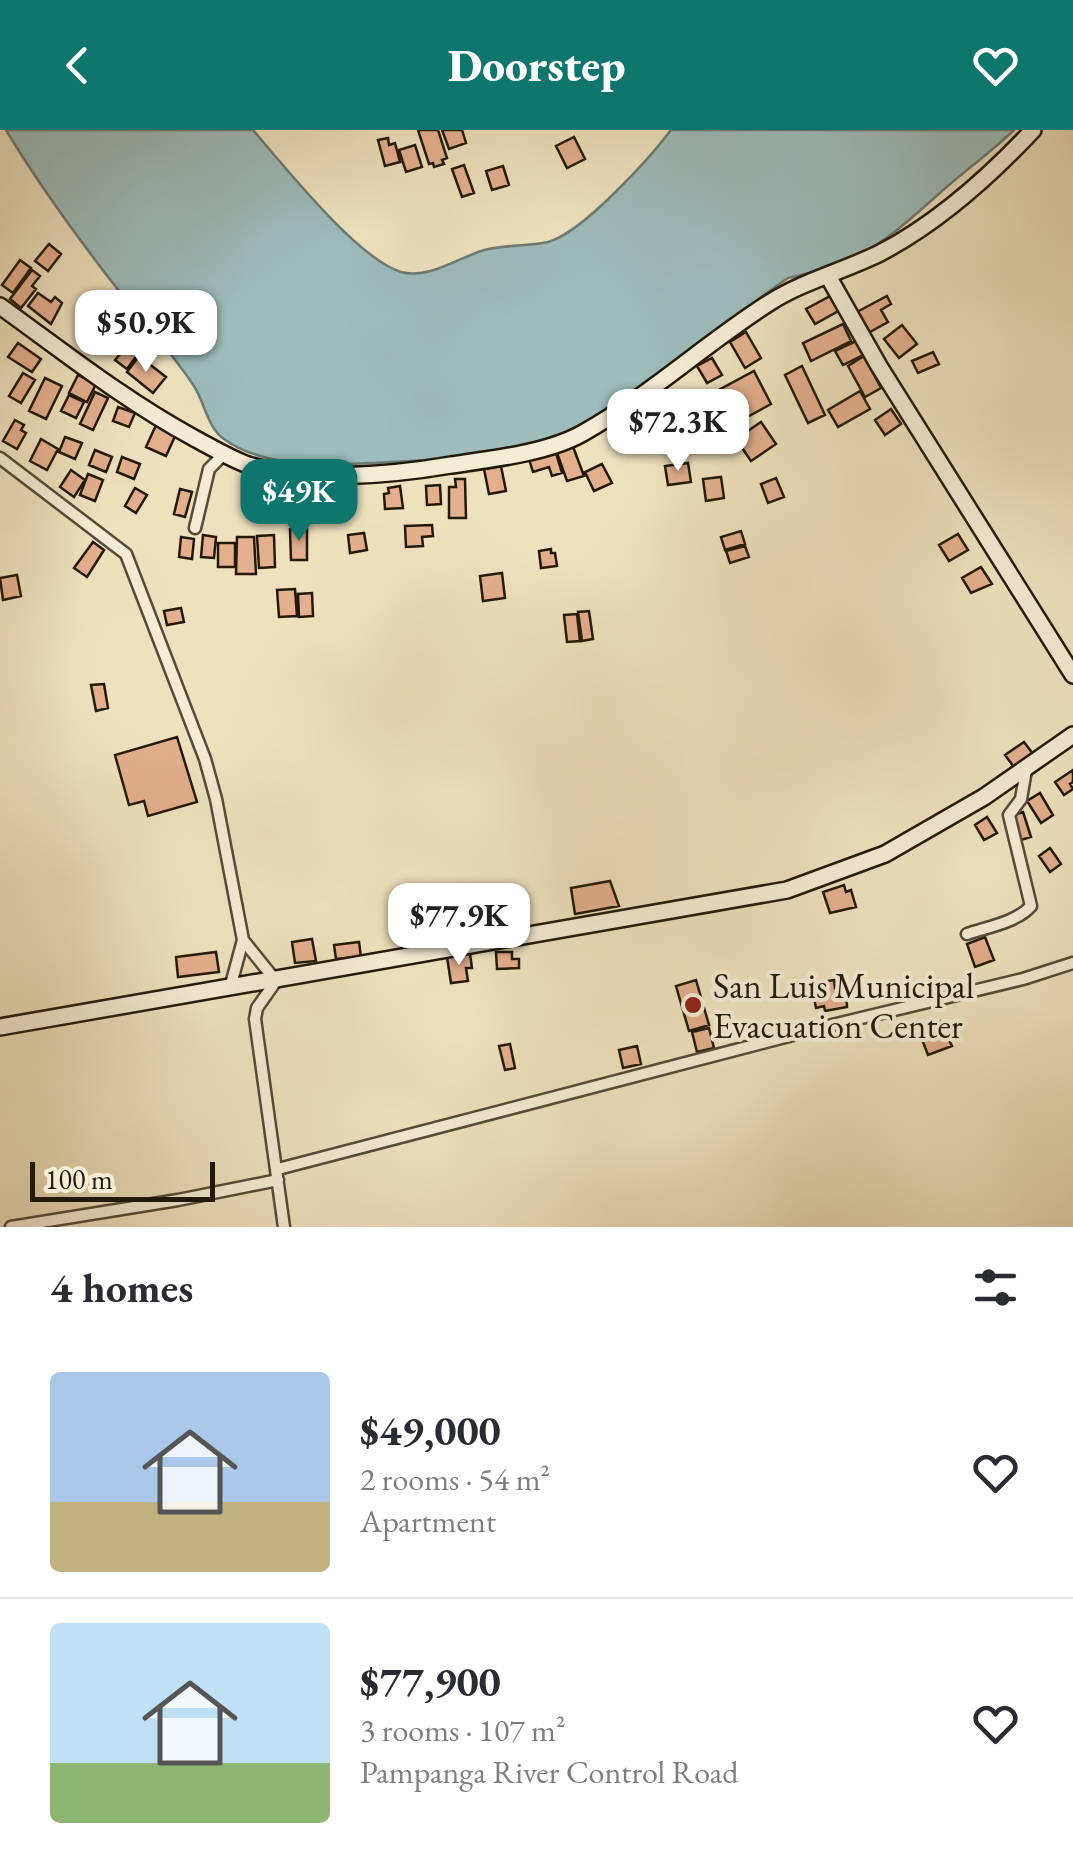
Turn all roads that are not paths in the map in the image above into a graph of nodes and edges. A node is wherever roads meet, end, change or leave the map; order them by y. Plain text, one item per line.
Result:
1 (1032, 130) edge
2 (828, 276) junction
3 (0, 306) edge
4 (224, 454) junction
5 (0, 458) edge
6 (195, 528) dead end
7 (1073, 675) edge
8 (1073, 736) edge
9 (1026, 770) junction
10 (968, 934) dead end
11 (243, 940) junction
12 (1073, 963) edge
13 (276, 981) junction
14 (229, 989) junction
15 (0, 1027) edge
16 (278, 1174) junction
17 (11, 1227) edge
18 (284, 1227) edge

1 - 2 street
2 - 4 street
2 - 7 street
3 - 4 street
4 - 6 street
5 - 11 street
8 - 9 street
9 - 10 street
9 - 13 street
11 - 13 street
11 - 14 street
12 - 16 street
13 - 14 street
13 - 16 street
14 - 15 street
16 - 17 street
16 - 18 street

